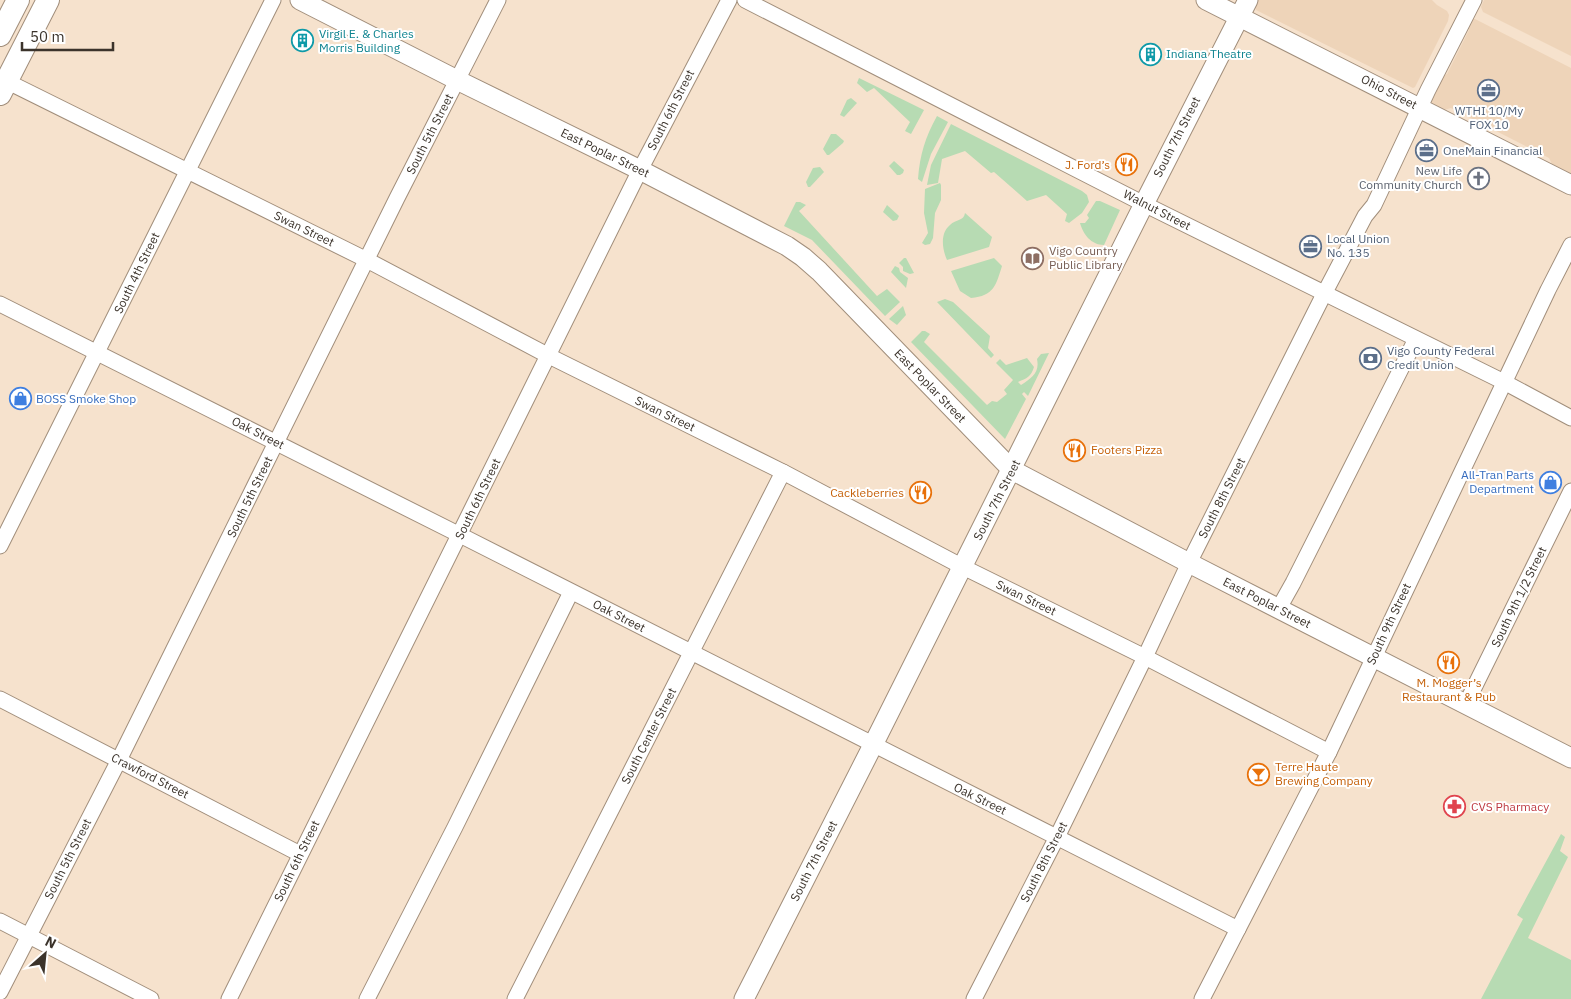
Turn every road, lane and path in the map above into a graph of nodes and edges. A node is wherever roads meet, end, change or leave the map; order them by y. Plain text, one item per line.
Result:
1 (18, 0) edge
2 (48, 0) edge
3 (273, 0) edge
4 (300, 0) edge
5 (498, 0) edge
6 (729, 0) edge
7 (744, 0) edge
8 (1206, 0) edge
9 (1248, 0) edge
10 (1474, 0) edge
11 (1239, 17) junction
12 (0, 35) edge
13 (457, 80) junction
14 (2, 84) edge
15 (1420, 108) junction
16 (640, 170) junction
17 (187, 171) junction
18 (1571, 185) edge
19 (1144, 204) junction
20 (1571, 246) edge
21 (366, 260) junction
22 (1324, 294) junction
23 (0, 304) edge
24 (1416, 339) junction
25 (97, 353) junction
26 (549, 356) junction
27 (1504, 382) junction
28 (1571, 418) edge
29 (277, 443) junction
30 (1012, 470) junction
31 (783, 472) junction
32 (1571, 491) edge
33 (460, 535) junction
34 (2, 538) edge
35 (1189, 563) junction
36 (963, 567) junction
37 (571, 592) junction
38 (1279, 608) junction
39 (692, 653) junction
40 (1374, 657) junction
41 (1145, 658) junction
42 (0, 699) edge
43 (1466, 704) junction
44 (873, 745) junction
45 (1329, 752) junction
46 (1571, 758) edge
47 (119, 760) junction
48 (1057, 837) junction
49 (300, 854) junction
50 (0, 921) edge
51 (1238, 929) junction
52 (29, 936) junction
53 (0, 992) edge
54 (151, 999) edge
55 (229, 999) edge
56 (367, 999) edge
57 (515, 999) edge
58 (744, 999) edge
59 (974, 999) edge
60 (1202, 999) edge

1 - 12 highway
2 - 14 highway
3 - 17 street, South 4th Street
4 - 13 main road, East Poplar Street
5 - 13 street, South 5th Street
6 - 16 street, South 6th Street
7 - 19 street, Walnut Street
8 - 11 main road, Ohio Street
9 - 11 main road, South 7th Street
10 - 15 street, South 8th Street
11 - 15 main road, Ohio Street
11 - 19 main road, South 7th Street
13 - 16 main road, East Poplar Street
13 - 21 street, South 5th Street
14 - 17 street, Swan Street
15 - 18 main road, Ohio Street
15 - 22 street, South 8th Street
16 - 26 street, South 6th Street
16 - 30 main road, East Poplar Street
17 - 21 street, Swan Street
17 - 25 street, South 4th Street
19 - 22 street, Walnut Street
19 - 30 main road, South 7th Street
20 - 27 street, South 9th Street
21 - 26 street, Swan Street
21 - 29 street, South 5th Street
22 - 24 street, Walnut Street
22 - 35 street, South 8th Street
23 - 25 street, Oak Street
24 - 27 street, Walnut Street
24 - 38 street
25 - 29 street, Oak Street
25 - 34 street, South 4th Street
26 - 31 street, Swan Street
26 - 33 street, South 6th Street
27 - 28 street, Walnut Street
27 - 40 street, South 9th Street
29 - 33 street, Oak Street
29 - 47 street, South 5th Street
30 - 35 main road, East Poplar Street
30 - 36 main road, South 7th Street
31 - 36 street, Swan Street
31 - 39 street, South Center Street
32 - 43 street, South 9th 1/2 Street
33 - 37 street, Oak Street
33 - 49 street, South 6th Street
35 - 38 main road, East Poplar Street
35 - 41 street, South 8th Street
36 - 41 street, Swan Street
36 - 44 main road, South 7th Street
37 - 39 street, Oak Street
37 - 56 street
38 - 40 main road, East Poplar Street
39 - 44 street, Oak Street
39 - 57 street, South Center Street
40 - 43 main road, East Poplar Street
40 - 45 street, South 9th Street
41 - 45 street, Swan Street
41 - 48 street, South 8th Street
42 - 47 street, Crawford Street
43 - 46 main road, East Poplar Street
44 - 48 street, Oak Street
44 - 58 main road, South 7th Street
45 - 51 street, South 9th Street
47 - 49 street, Crawford Street
47 - 52 street, South 5th Street
48 - 51 street, Oak Street
48 - 59 street, South 8th Street
49 - 55 street, South 6th Street
50 - 52 street
51 - 60 street, South 9th Street
52 - 53 street, South 5th Street
52 - 54 street

